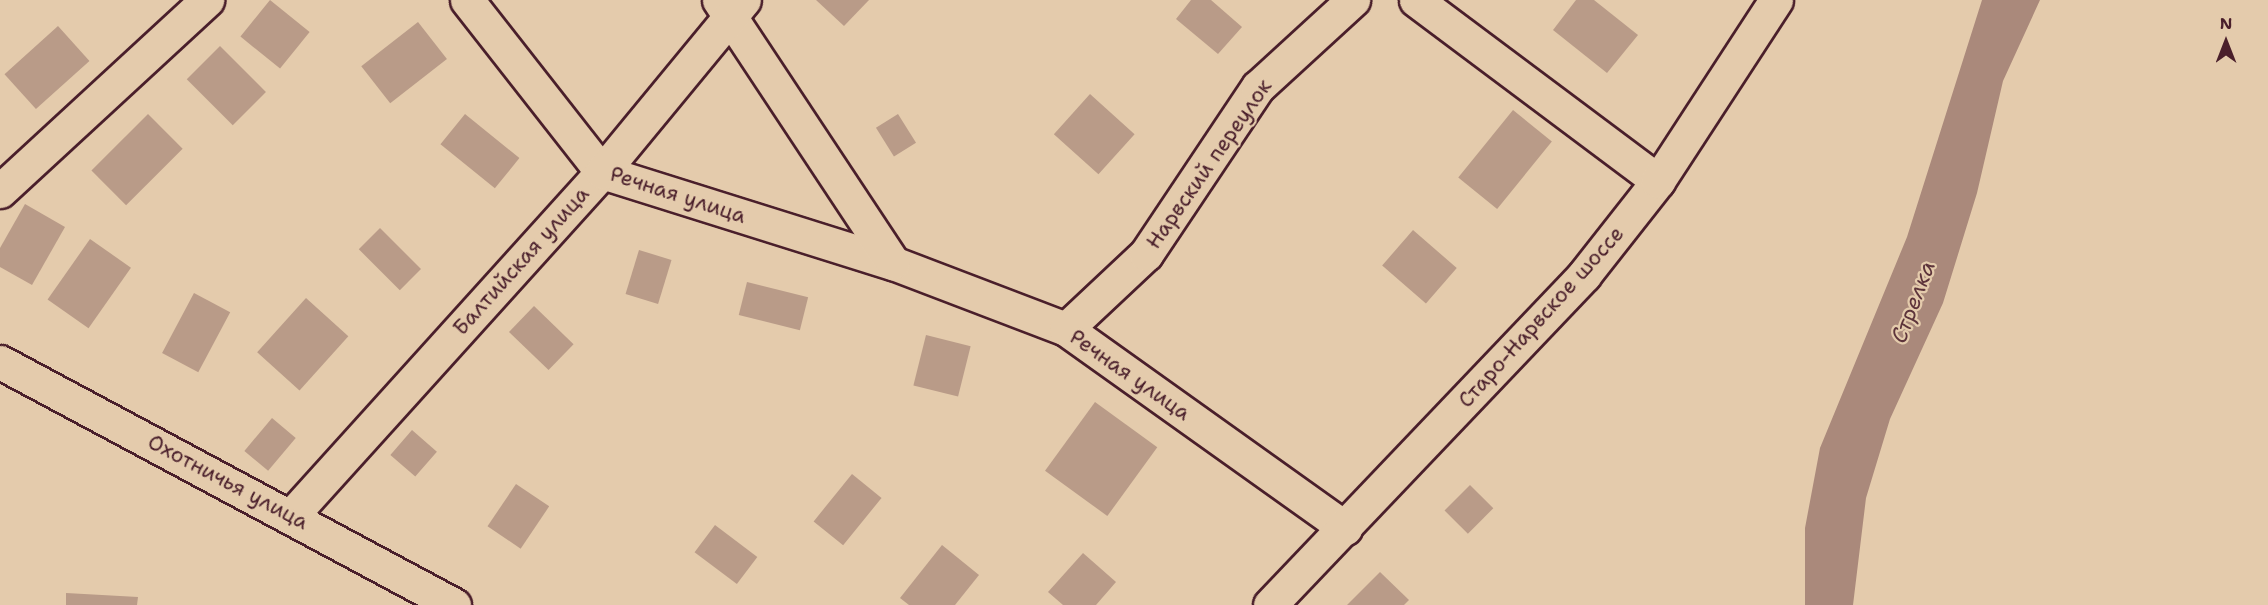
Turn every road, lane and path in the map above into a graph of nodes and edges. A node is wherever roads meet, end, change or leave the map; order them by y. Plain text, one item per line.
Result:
1 (207, 0) edge
2 (467, 0) edge
3 (1353, 0) edge
4 (1416, 0) edge
5 (1776, 0) edge
6 (731, 5) edge
7 (602, 172) junction
8 (1659, 182) junction
9 (0, 190) edge
10 (893, 262) junction
11 (1066, 329) junction
12 (0, 362) edge
13 (292, 515) junction
14 (1345, 528) junction
15 (454, 605) edge
16 (1270, 605) edge

1 - 9 street
2 - 7 street, Речная улица
3 - 11 street, Нарвский переулок
4 - 8 street
5 - 8 street, Старо-Нарвское шоссе
6 - 7 street, Балтийская улица
6 - 10 street
7 - 10 street, Речная улица
7 - 13 street, Балтийская улица
8 - 14 street, Старо-Нарвское шоссе
10 - 11 street, Речная улица
11 - 14 street, Речная улица
12 - 13 street, Охотничья улица
13 - 15 street, Охотничья улица
14 - 16 street, Старо-Нарвское шоссе

